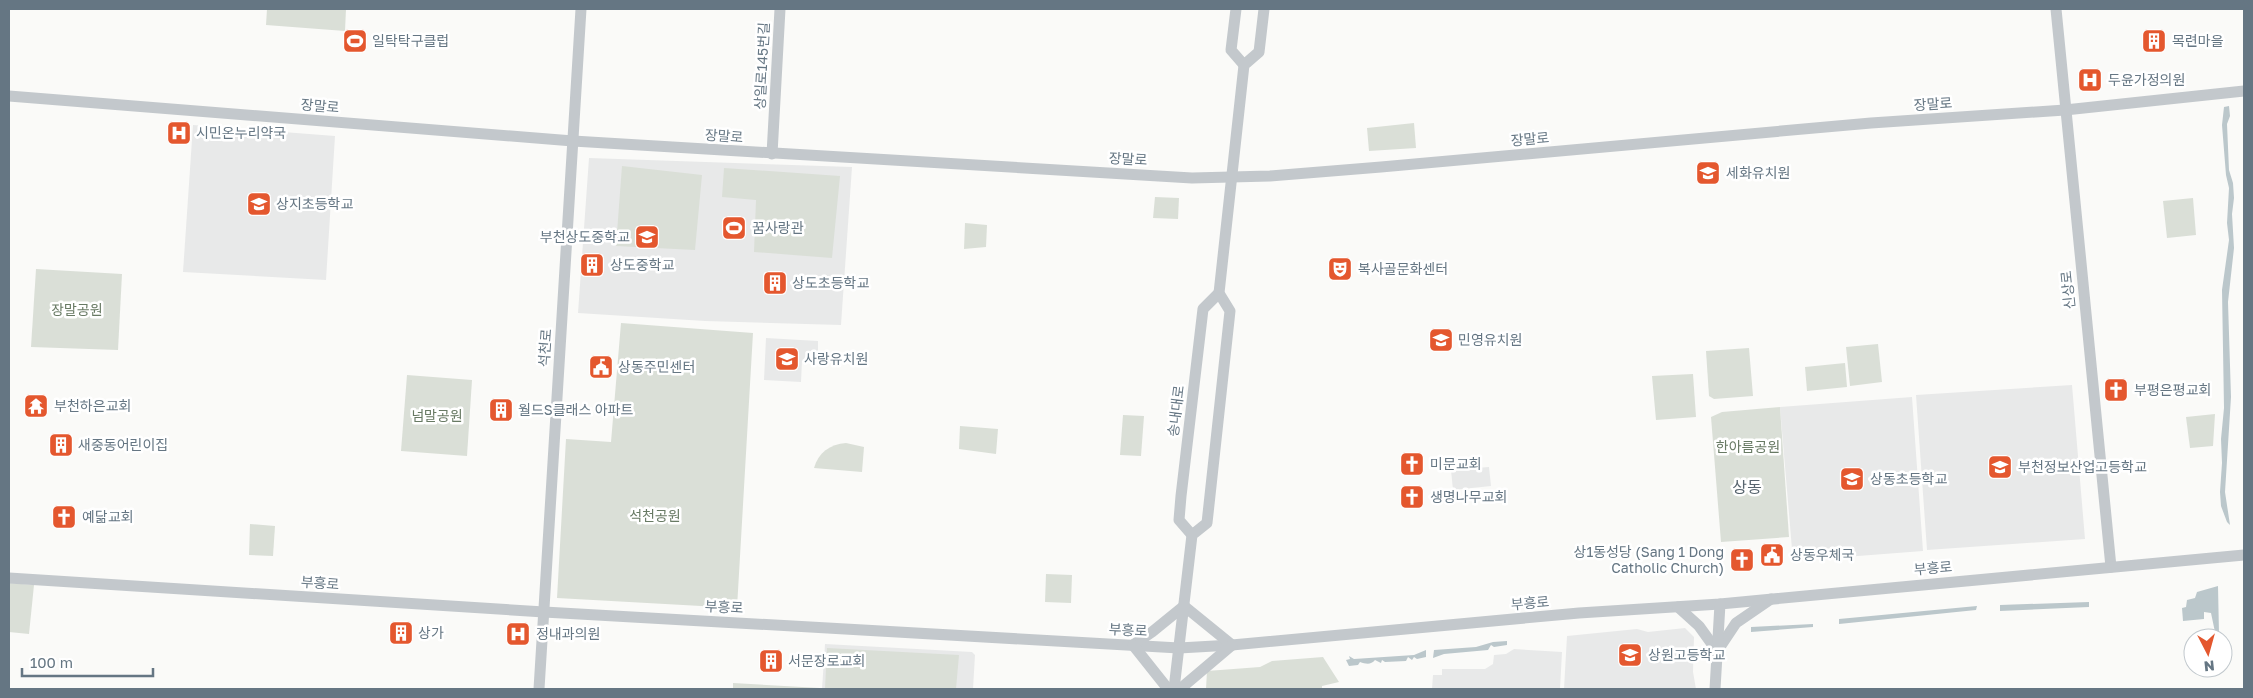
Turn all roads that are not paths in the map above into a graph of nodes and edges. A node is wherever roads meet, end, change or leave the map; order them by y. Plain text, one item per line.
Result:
1 (581, 9) edge
2 (780, 9) edge
3 (1236, 9) edge
4 (1264, 9) edge
5 (2056, 9) edge
6 (1244, 65) junction
7 (2244, 90) edge
8 (9, 96) edge
9 (2065, 110) junction
10 (573, 141) junction
11 (772, 154) junction
12 (1232, 177) junction
13 (1218, 293) junction
14 (1192, 535) junction
15 (2244, 555) edge
16 (2111, 567) junction
17 (9, 578) edge
18 (1773, 598) junction
19 (1720, 604) junction
20 (1184, 606) junction
21 (1678, 606) junction
22 (544, 612) junction
23 (1133, 645) junction
24 (1232, 645) junction
25 (1179, 648) junction
26 (1717, 651) junction
27 (539, 689) edge
28 (1168, 689) edge
29 (1174, 689) edge
30 (1180, 689) edge
31 (1715, 689) edge

1 - 10 street, 석천로
2 - 11 street, 상일로145번길
3 - 6 street
4 - 6 street
5 - 9 street, 신상로
6 - 12 street
7 - 9 street, 장말로
8 - 10 street, 장말로
9 - 12 street, 장말로
9 - 16 street, 신상로
10 - 11 street, 장말로
10 - 22 street, 석천로
11 - 12 street, 장말로
12 - 13 street
13 - 14 street, 송내대로
13 - 14 street
14 - 20 street
15 - 16 street, 부흥로
16 - 18 street, 부흥로
17 - 22 street, 부흥로
18 - 19 street, 부흥로
18 - 26 street
19 - 21 street, 부흥로
19 - 26 street
20 - 23 street
20 - 24 street
20 - 25 street
21 - 24 street, 부흥로
21 - 26 street
22 - 23 street, 부흥로
22 - 27 street, 석천로
23 - 25 street, 부흥로
23 - 28 street
24 - 25 street, 부흥로
24 - 30 street
25 - 29 street
26 - 31 street

